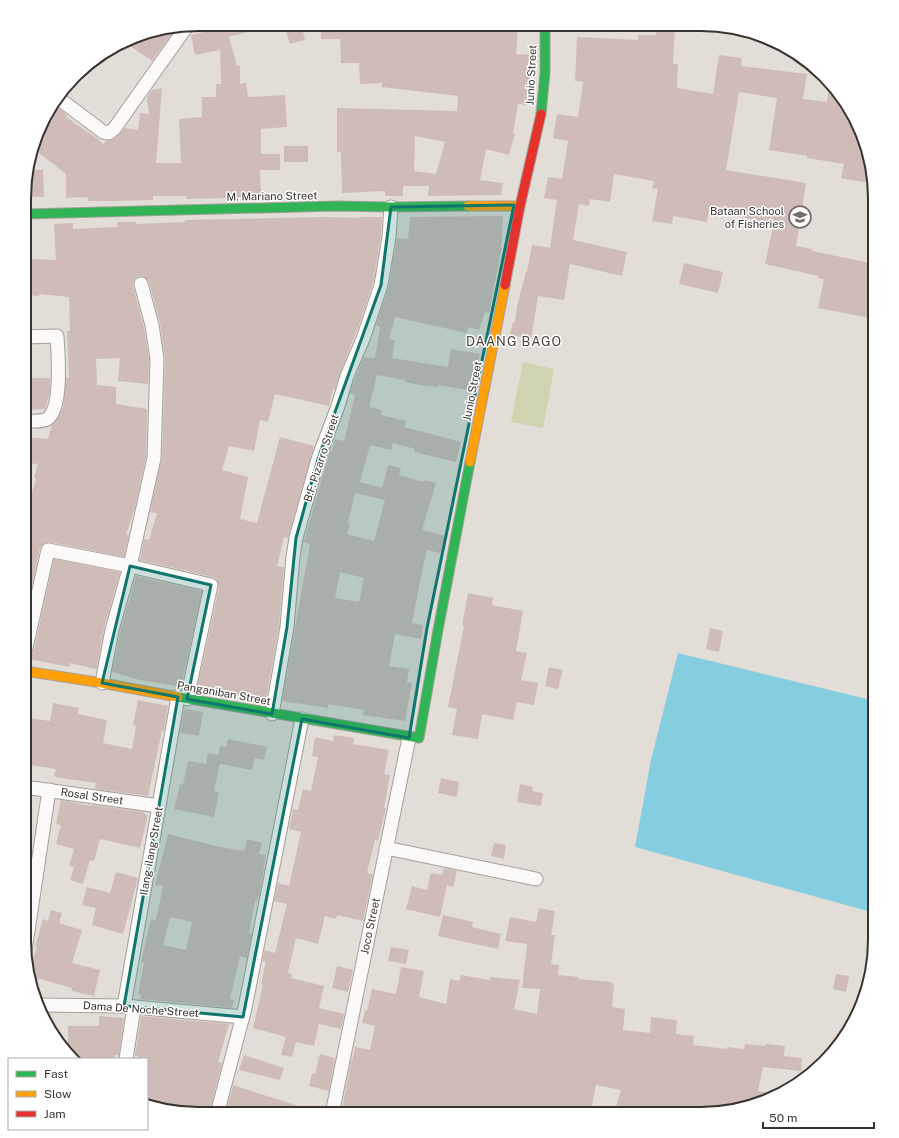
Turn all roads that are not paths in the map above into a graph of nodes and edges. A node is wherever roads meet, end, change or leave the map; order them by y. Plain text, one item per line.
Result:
1 (183, 31) edge
2 (545, 31) edge
3 (536, 65) dead end
4 (534, 87) dead end
5 (62, 101) edge
6 (527, 135) dead end
7 (517, 205) junction
8 (391, 207) junction
9 (31, 214) edge
10 (141, 284) dead end
11 (31, 337) edge
12 (31, 421) edge
13 (130, 566) junction
14 (438, 581) dead end
15 (31, 625) edge
16 (31, 672) edge
17 (102, 683) junction
18 (182, 698) junction
19 (272, 714) junction
20 (302, 719) junction
21 (413, 735) junction
22 (31, 788) edge
23 (49, 790) junction
24 (159, 806) junction
25 (386, 848) junction
26 (536, 879) dead end
27 (31, 911) edge
28 (44, 1005) edge
29 (129, 1006) junction
30 (243, 1017) junction
31 (126, 1058) edge
32 (219, 1107) edge
33 (333, 1107) edge

1 - 5 street
2 - 7 street, Junio Street
3 - 4 street, Junio Street
6 - 7 street, Junio Street
7 - 8 street, M. Mariano Street
7 - 14 street, Junio Street
7 - 21 street, Junio Street
8 - 9 street, M. Mariano Street
8 - 19 street, B.F. Pizarro Street
10 - 13 street
11 - 12 street
13 - 15 street
13 - 17 street
13 - 18 street, Ilang-ilang Street
16 - 17 street, Panganiban Street
17 - 18 street, Panganiban Street
18 - 19 street, Panganiban Street
18 - 24 street, Ilang-ilang Street
19 - 20 street, Panganiban Street
20 - 21 street, Panganiban Street
20 - 30 street
21 - 25 street, Joco Street
22 - 23 street, Rosal Street
23 - 24 street, Rosal Street
23 - 27 street
24 - 29 street, Ilang-ilang Street
25 - 26 street
25 - 33 street, Joco Street
28 - 29 street, Dama De Noche Street
29 - 30 street, Dama De Noche Street
29 - 31 street, Ilang-ilang Street
30 - 32 street

